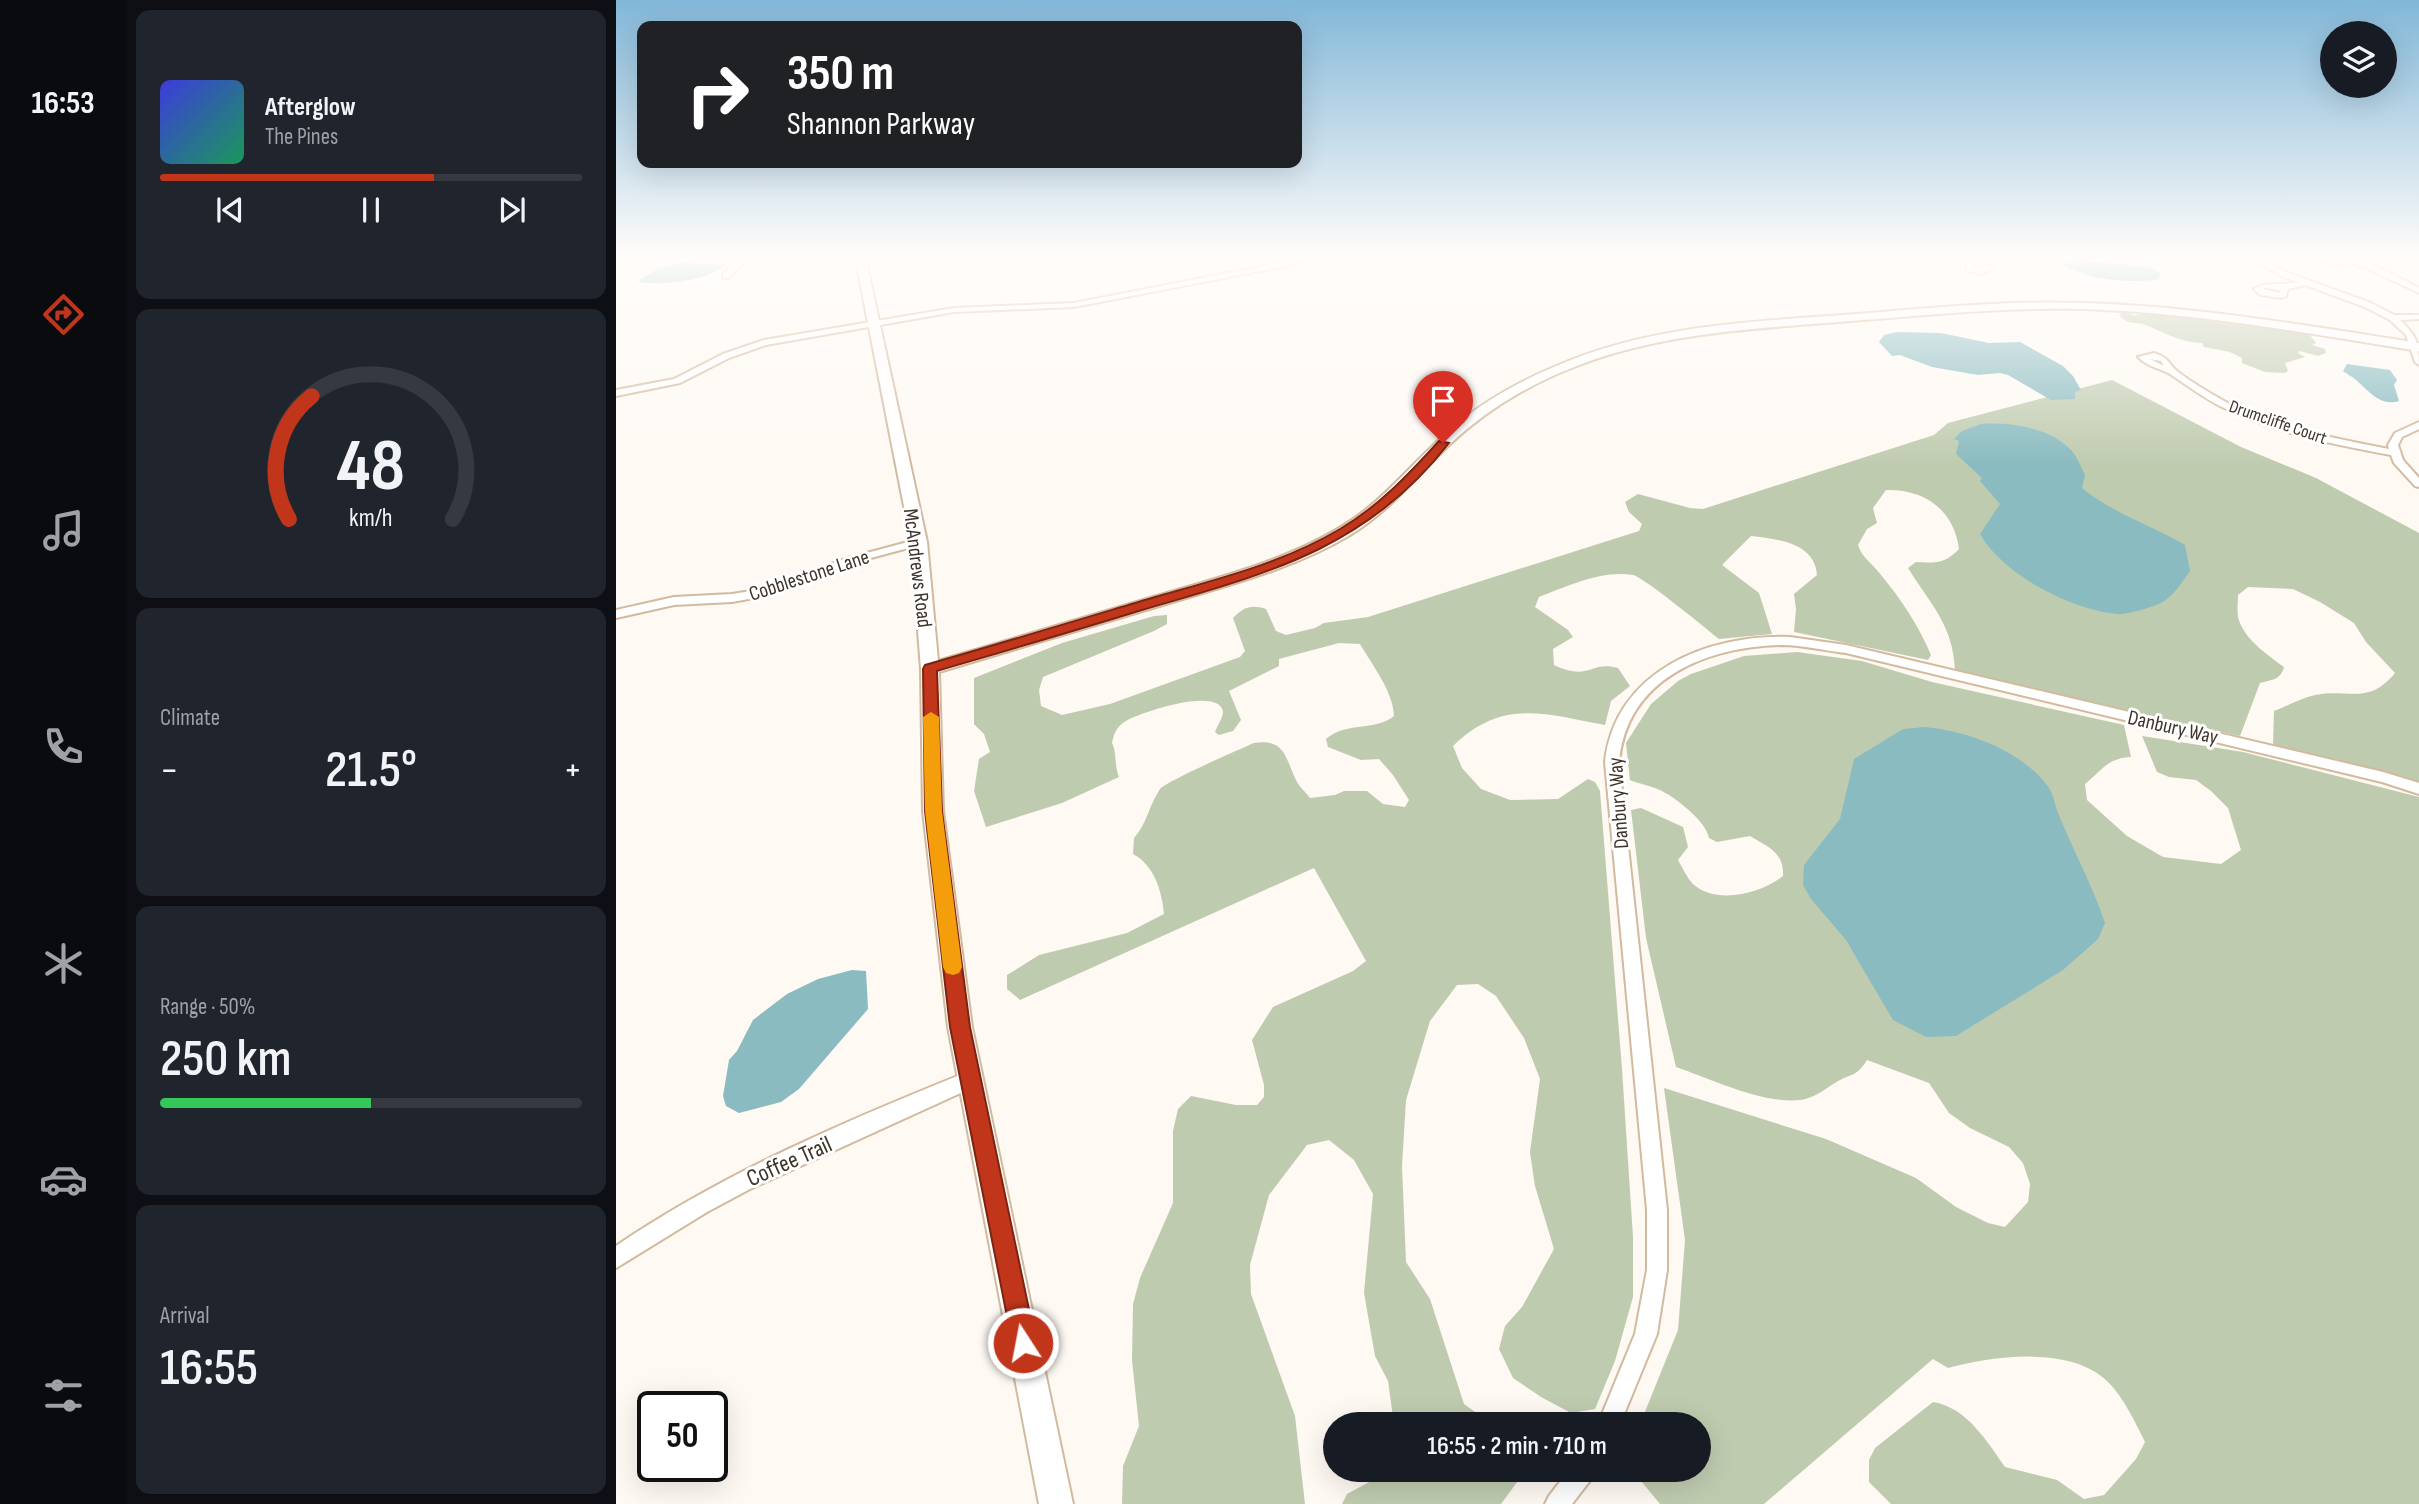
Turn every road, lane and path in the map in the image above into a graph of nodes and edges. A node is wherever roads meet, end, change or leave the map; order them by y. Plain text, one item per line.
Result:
1 (856, 326) edge
2 (875, 326) edge
3 (1731, 326) edge
4 (2278, 326) edge
5 (2402, 326) edge
6 (2416, 346) edge
7 (2419, 362) edge
8 (2170, 370) dead end
9 (616, 393) edge
10 (2419, 425) edge
11 (2395, 453) junction
12 (2419, 484) edge
13 (919, 542) junction
14 (616, 614) edge
15 (930, 669) junction
16 (2419, 789) edge
17 (970, 1080) junction
18 (616, 1258) edge
19 (1614, 1412) edge
20 (1574, 1482) edge
21 (1056, 1504) edge
22 (1557, 1504) edge

1 - 9 street
2 - 13 street, McAndrews Road
3 - 15 street
4 - 6 street
5 - 6 street
6 - 7 street
8 - 11 street, Drumcliffe Court
10 - 11 street
11 - 12 street
13 - 14 street, Cobblestone Lane
13 - 15 street, McAndrews Road
15 - 17 street, McAndrews Road
16 - 19 street, Danbury Way
17 - 18 street, Coffee Trail
17 - 21 street, McAndrews Road
20 - 22 street

